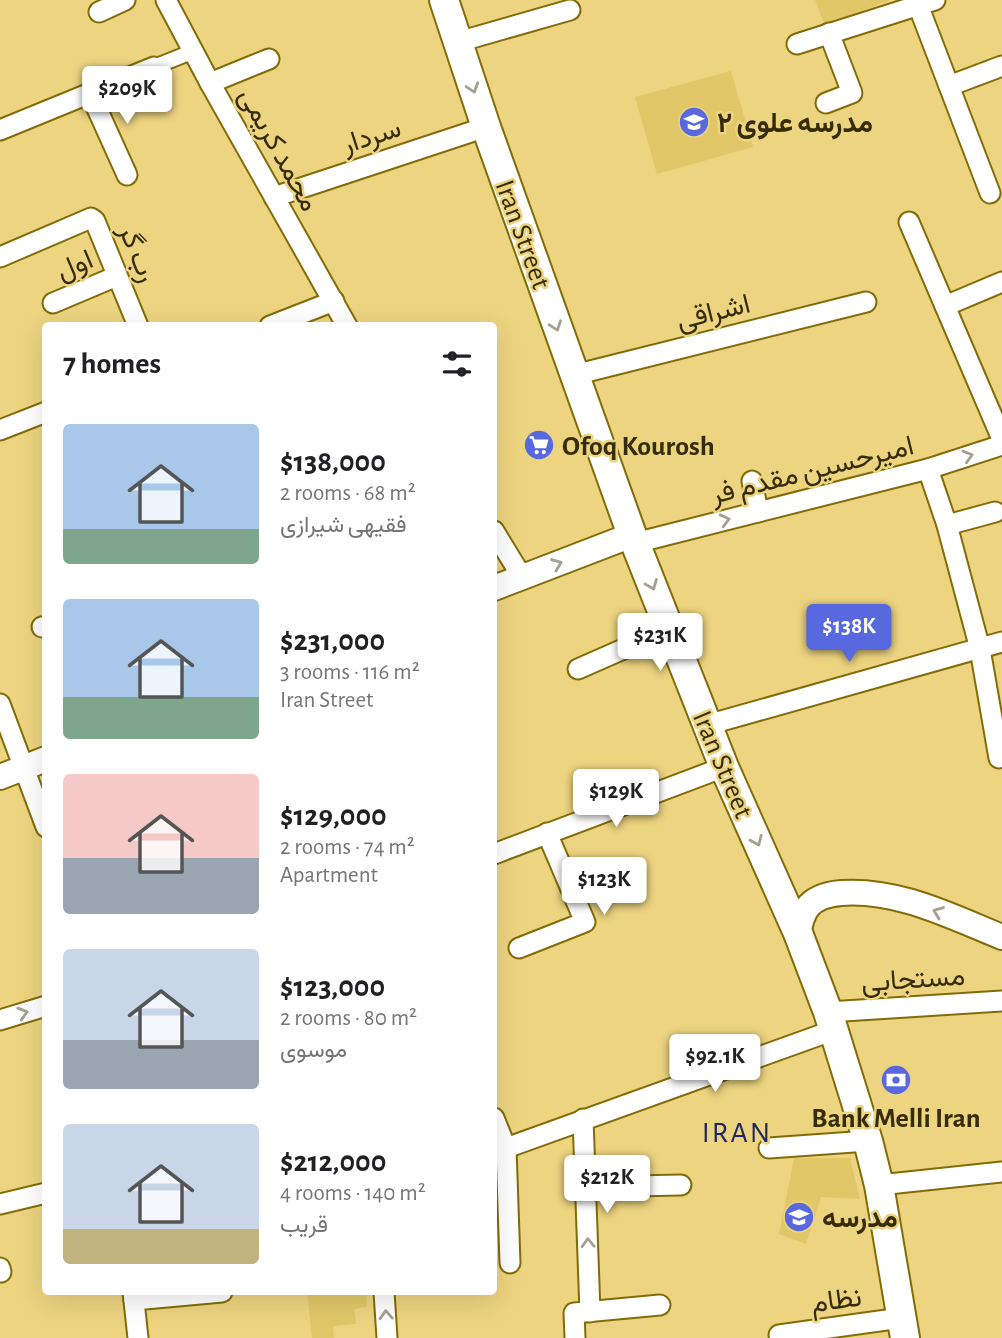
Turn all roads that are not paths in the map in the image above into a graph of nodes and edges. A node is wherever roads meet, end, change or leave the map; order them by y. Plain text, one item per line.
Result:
1 (125, 0) edge
2 (166, 0) edge
3 (444, 0) edge
4 (926, 2) edge
5 (569, 10) dead end
6 (99, 12) dead end
7 (829, 33) junction
8 (458, 42) junction
9 (797, 44) dead end
10 (194, 51) junction
11 (270, 59) dead end
12 (1002, 66) edge
13 (154, 67) joint
14 (210, 83) junction
15 (949, 86) junction
16 (90, 93) junction
17 (826, 103) dead end
18 (486, 127) junction
19 (0, 130) edge
20 (127, 175) dead end
21 (990, 193) dead end
22 (274, 197) junction
23 (909, 222) dead end
24 (0, 257) edge
25 (117, 276) junction
26 (1002, 282) edge
27 (334, 301) junction
28 (866, 302) dead end
29 (54, 303) dead end
30 (945, 306) junction
31 (136, 322) edge
32 (280, 322) edge
33 (344, 322) edge
34 (574, 375) junction
35 (42, 414) edge
36 (0, 430) edge
37 (1002, 439) edge
38 (1002, 445) edge
39 (928, 469) junction
40 (752, 481) dead end
41 (758, 512) junction
42 (995, 512) dead end
43 (947, 525) junction
44 (497, 536) edge
45 (633, 539) junction
46 (522, 577) junction
47 (497, 587) edge
48 (669, 629) junction
49 (1002, 642) edge
50 (980, 649) junction
51 (578, 669) dead end
52 (0, 704) edge
53 (708, 725) junction
54 (999, 758) dead end
55 (35, 763) edge
56 (724, 768) junction
57 (0, 777) edge
58 (42, 804) edge
59 (547, 833) junction
60 (497, 853) edge
61 (798, 933) junction
62 (1002, 937) edge
63 (519, 948) dead end
64 (1002, 1000) edge
65 (42, 1007) edge
66 (0, 1020) edge
67 (831, 1021) junction
68 (583, 1119) junction
69 (497, 1126) edge
70 (868, 1141) junction
71 (506, 1148) junction
72 (769, 1148) dead end
73 (1002, 1172) edge
74 (681, 1185) dead end
75 (879, 1185) junction
76 (586, 1187) junction
77 (42, 1195) edge
78 (0, 1204) edge
79 (510, 1263) dead end
80 (384, 1295) edge
81 (134, 1296) edge
82 (660, 1305) dead end
83 (590, 1311) junction
84 (903, 1328) edge
85 (779, 1335) dead end
86 (138, 1338) edge
87 (387, 1338) edge
88 (575, 1338) edge

1 - 6 street
2 - 10 street, محمد کریمی
3 - 8 main road, Iran Street
4 - 7 street
4 - 15 street
5 - 8 street
7 - 9 street
7 - 17 street
8 -> 18 main road, Iran Street
10 - 13 street
10 - 14 street, محمد کریمی
11 - 14 street
12 - 15 street
13 - 16 street
14 - 22 street, محمد کریمی
15 - 21 street
16 - 19 street
16 - 20 street
18 - 22 street, سردار
18 -> 34 main road, Iran Street
22 - 27 street, محمد کریمی
23 - 30 street
24 - 25 street, رب گر
25 - 29 street, اول
25 - 31 street, رب گر
26 - 30 street
27 - 32 street
27 - 33 street, محمد کریمی
28 - 34 street, اشراقی
30 - 37 street
34 - 45 main road, Iran Street
35 - 36 street
39 -> 38 street, امیرحسین مقدم فر
39 - 41 street, امیرحسین مقدم فر
39 - 43 street
40 - 41 street
45 -> 41 street, امیرحسین مقدم فر
42 - 43 street
43 - 50 street
44 - 46 street
46 -> 45 street
45 -> 48 main road, Iran Street
46 - 47 street
48 - 51 street
48 - 53 main road, Iran Street
49 - 50 street
50 - 53 street
50 - 54 street
52 - 55 street
53 - 56 main road, Iran Street
55 - 57 street
55 - 58 street
56 - 59 street
56 -> 61 main road, Iran Street
59 - 60 street
59 - 63 street
62 -> 61 street
61 - 67 main road, Iran Street
64 - 67 street, مستجابی
66 -> 65 street
67 - 68 street, مستجابی
67 - 70 main road, Iran Street
68 - 71 street, مستجابی
68 - 76 street
69 - 71 street
70 - 72 street
70 - 75 main road, Iran Street
71 - 79 street
73 - 75 street
74 - 76 street
75 - 84 main road, Iran Street
83 -> 76 street
77 - 78 street
87 -> 80 street
81 - 86 street
82 - 83 street
83 - 88 street
84 - 85 street, نظام

